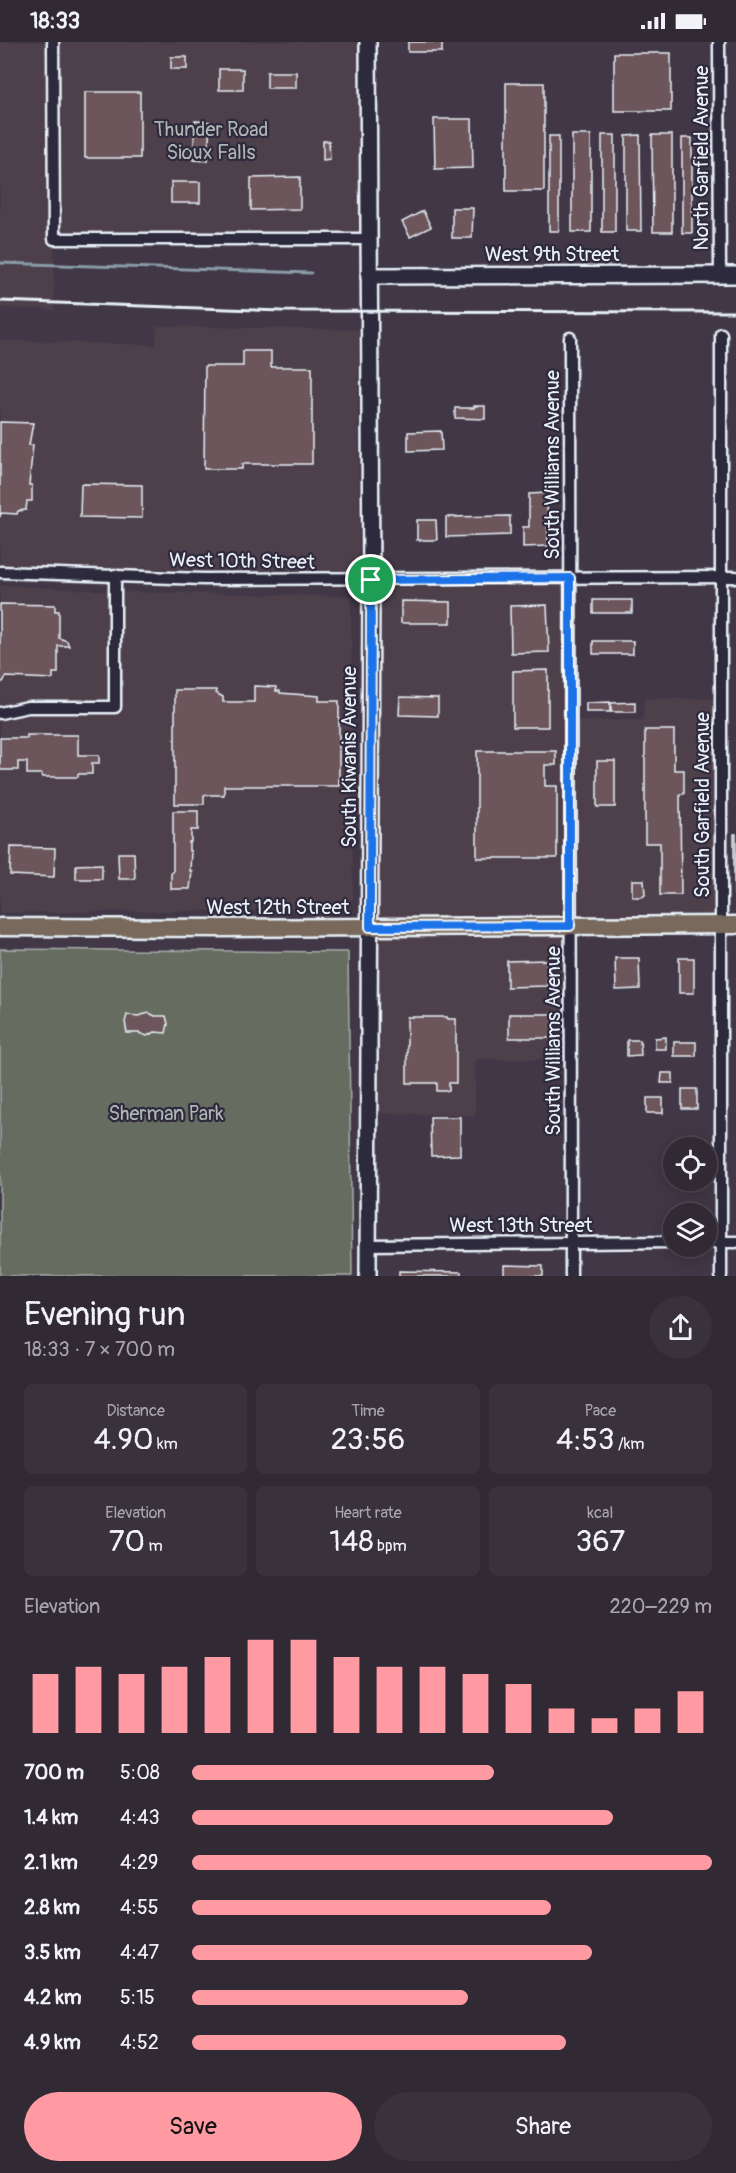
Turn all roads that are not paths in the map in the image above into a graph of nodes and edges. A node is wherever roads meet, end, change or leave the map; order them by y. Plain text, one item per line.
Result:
1 (53, 42) edge
2 (368, 42) edge
3 (719, 42) edge
4 (369, 239) junction
5 (720, 275) junction
6 (736, 275) edge
7 (369, 276) junction
8 (721, 334) dead end
9 (570, 338) dead end
10 (0, 572) edge
11 (115, 576) junction
12 (721, 577) junction
13 (736, 577) edge
14 (570, 578) junction
15 (371, 580) junction
16 (0, 713) edge
17 (570, 926) junction
18 (728, 926) edge
19 (0, 927) edge
20 (370, 927) junction
21 (663, 1242) edge
22 (717, 1242) edge
23 (721, 1242) junction
24 (736, 1242) edge
25 (571, 1244) junction
26 (368, 1245) junction
27 (368, 1276) edge
28 (571, 1276) edge
29 (721, 1276) edge

1 - 4 street
2 - 4 main road, South Kiwanis Avenue
3 - 5 street, North Garfield Avenue
4 - 7 main road, South Kiwanis Avenue
5 - 6 main road, West 9th Street
5 - 7 main road, West 9th Street
7 - 15 main road, South Kiwanis Avenue
8 - 12 street, South Garfield Avenue
9 - 14 street, South Williams Avenue
10 - 11 street, West 10th Street
11 - 15 street, West 10th Street
11 - 16 street
12 - 13 street, West 10th Street
12 - 14 street, West 10th Street
12 - 18 street, South Garfield Avenue
14 - 15 street, West 10th Street
14 - 17 street, South Williams Avenue
15 - 20 main road, South Kiwanis Avenue
17 - 18 main road, West 12th Street
17 - 20 main road, West 12th Street
17 - 25 street, South Williams Avenue
18 - 23 street, South Garfield Avenue
19 - 20 main road, West 12th Street
20 - 26 main road, South Kiwanis Avenue
21 - 25 street, West 13th Street
22 - 23 street
23 - 24 street
23 - 29 street, South Garfield Avenue
25 - 26 street, West 13th Street
25 - 28 street, South Williams Avenue
26 - 27 main road, South Kiwanis Avenue

